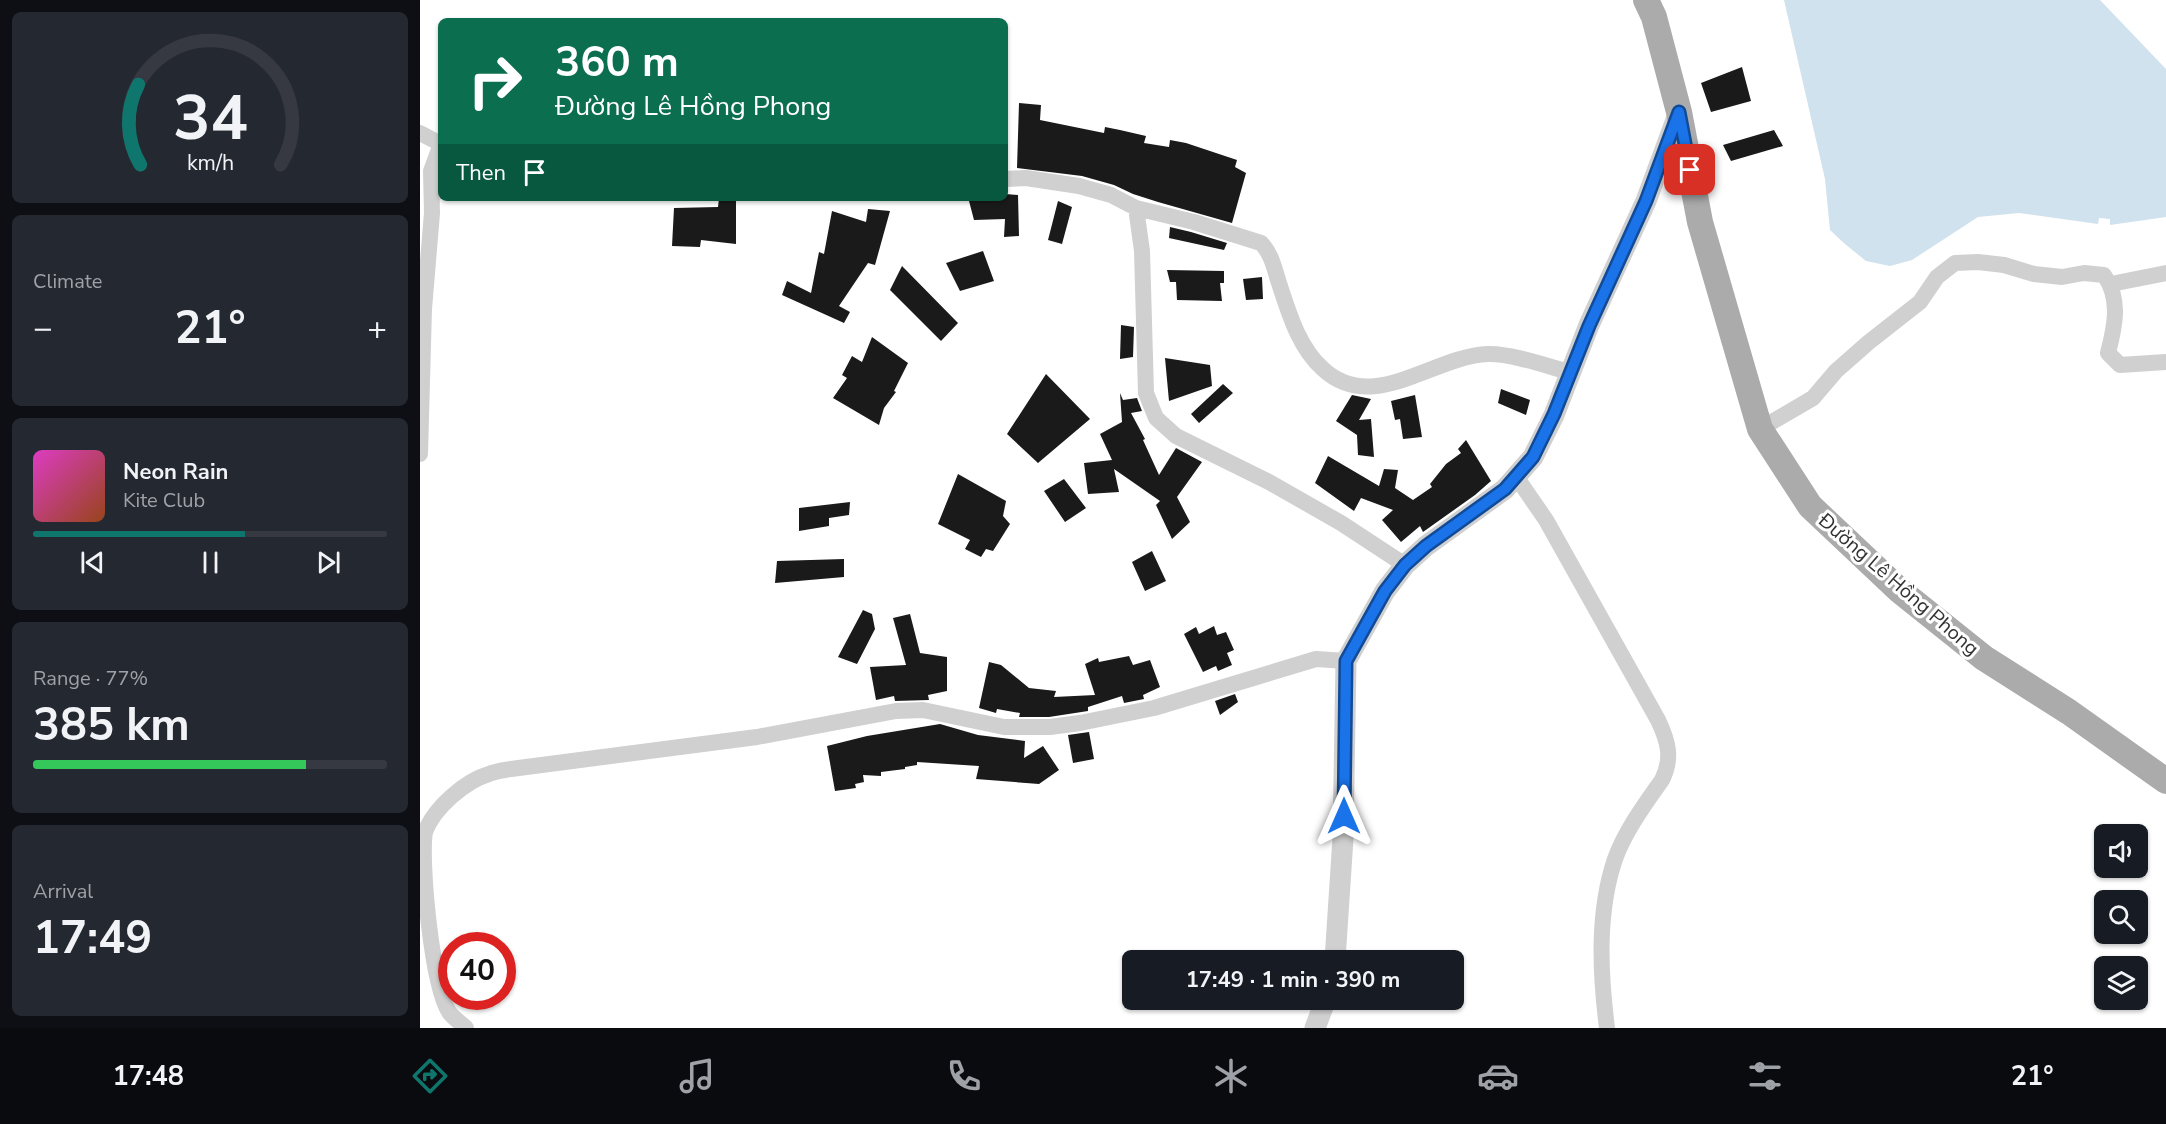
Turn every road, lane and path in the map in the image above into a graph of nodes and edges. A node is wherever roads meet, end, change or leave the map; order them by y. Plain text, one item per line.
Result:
1 (1646, 0) edge
2 (1679, 112) junction
3 (420, 133) edge
4 (438, 142) edge
5 (438, 152) edge
6 (1008, 179) edge
7 (1136, 208) junction
8 (2166, 273) edge
9 (2110, 284) junction
10 (2166, 362) edge
11 (1572, 373) junction
12 (1760, 429) junction
13 (420, 454) edge
14 (1517, 478) junction
15 (1405, 565) junction
16 (1346, 661) junction
17 (2166, 781) edge
18 (423, 833) edge
19 (421, 880) edge
20 (1336, 950) edge
21 (1322, 1010) edge
22 (466, 1028) edge
23 (1315, 1028) edge
24 (1607, 1028) edge

1 - 2 main road, Đường Lê Hồng Phong
2 - 11 street
2 - 12 main road, Đường Lê Hồng Phong
3 - 4 street
5 - 13 street
6 - 7 street
7 - 11 street
7 - 15 street
8 - 9 street
9 - 10 street
9 - 12 street
11 - 14 street
12 - 17 main road, Đường Lê Hồng Phong
14 - 15 street
14 - 24 street
15 - 16 street
16 - 18 street
16 - 20 street
18 - 19 street
19 - 22 street
21 - 23 street

